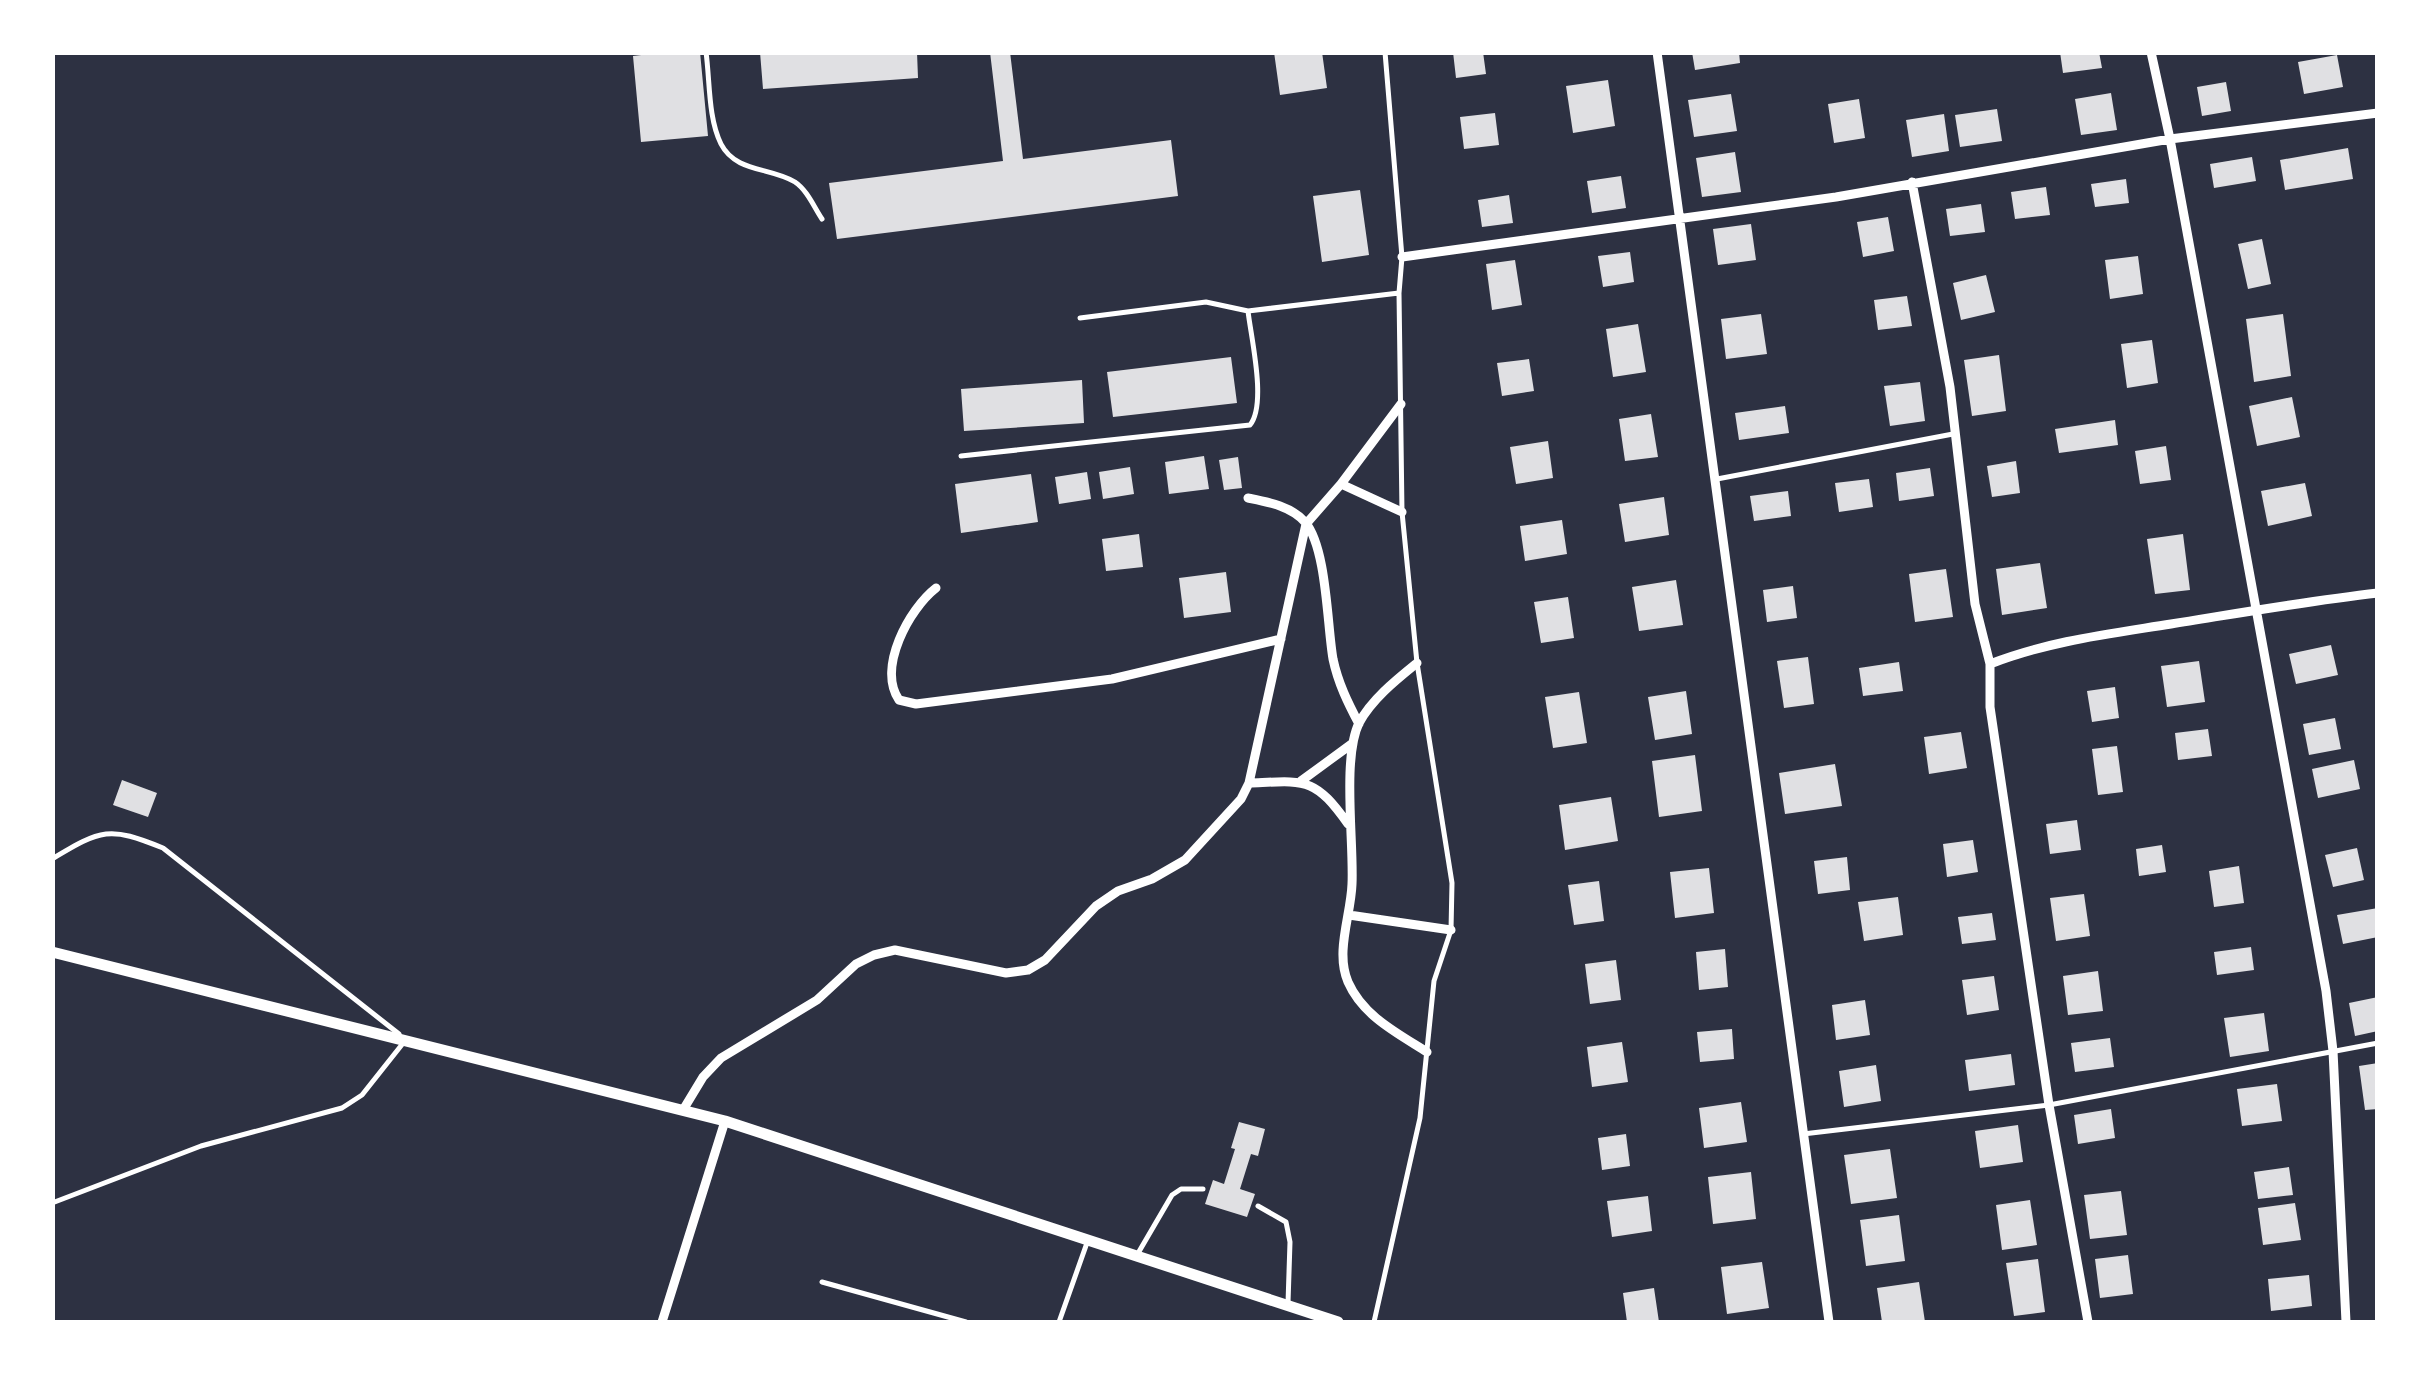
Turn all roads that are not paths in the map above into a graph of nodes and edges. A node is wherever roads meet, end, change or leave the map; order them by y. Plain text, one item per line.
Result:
1 (706, 52) edge
2 (1386, 52) edge
3 (1657, 52) edge
4 (2151, 52) edge
5 (2378, 113) edge
6 (2170, 138) junction
7 (1912, 182) junction
8 (1679, 218) junction
9 (822, 219) dead end
10 (1402, 257) junction
11 (1399, 294) junction
12 (1248, 311) junction
13 (1080, 318) dead end
14 (1400, 404) junction
15 (1953, 434) junction
16 (961, 456) dead end
17 (1714, 480) junction
18 (1341, 484) junction
19 (1248, 498) dead end
20 (1402, 512) junction
21 (1306, 524) junction
22 (936, 588) dead end
23 (2378, 593) edge
24 (2256, 608) junction
25 (1281, 639) junction
26 (1418, 663) junction
27 (1990, 664) junction
28 (1359, 724) junction
29 (1354, 742) junction
30 (1301, 782) junction
31 (1249, 783) junction
32 (1350, 826) junction
33 (52, 858) edge
34 (1349, 915) junction
35 (1451, 930) junction
36 (52, 952) edge
37 (406, 1040) junction
38 (2378, 1043) edge
39 (2333, 1051) junction
40 (1427, 1052) junction
41 (2049, 1105) junction
42 (683, 1110) junction
43 (725, 1120) junction
44 (1803, 1134) junction
45 (1203, 1189) dead end
46 (52, 1203) edge
47 (1258, 1206) dead end
48 (1088, 1240) junction
49 (1136, 1256) junction
50 (822, 1282) dead end
51 (1288, 1306) junction
52 (662, 1322) edge
53 (966, 1322) edge
54 (1060, 1322) edge
55 (1338, 1322) edge
56 (1374, 1322) edge
57 (1829, 1322) edge
58 (2088, 1322) edge
59 (2346, 1322) edge

1 - 9 lane
2 - 10 lane
3 - 8 street
4 - 6 street
5 - 6 street
6 - 7 street
6 - 24 street
7 - 8 street
7 - 15 street
8 - 10 street
8 - 17 street
10 - 11 lane
11 - 12 lane
11 - 14 lane
12 - 13 lane
12 - 16 lane
14 - 18 street
14 - 20 lane
15 - 17 lane
15 - 27 street
17 - 44 street
18 - 20 street
18 - 21 street
19 - 21 street
20 - 26 lane
21 - 25 street
21 - 28 street
22 - 25 street
23 - 24 street
24 - 27 street
24 - 39 street
25 - 31 street
26 - 28 street
26 - 35 lane
27 - 41 street
28 - 29 street
29 - 30 street
29 - 32 street
30 - 31 street
30 - 32 street
31 - 42 street
32 - 34 street
33 - 37 lane
34 - 35 street
34 - 40 street
35 - 40 lane
36 - 37 street
37 - 42 street
37 - 46 lane
38 - 39 lane
39 - 41 lane
39 - 59 street
40 - 56 lane
41 - 44 lane
41 - 58 street
42 - 43 street
43 - 48 street
43 - 52 street
44 - 57 street
45 - 49 lane
47 - 51 lane
48 - 49 street
48 - 54 lane
49 - 51 street
50 - 53 lane
51 - 55 street

